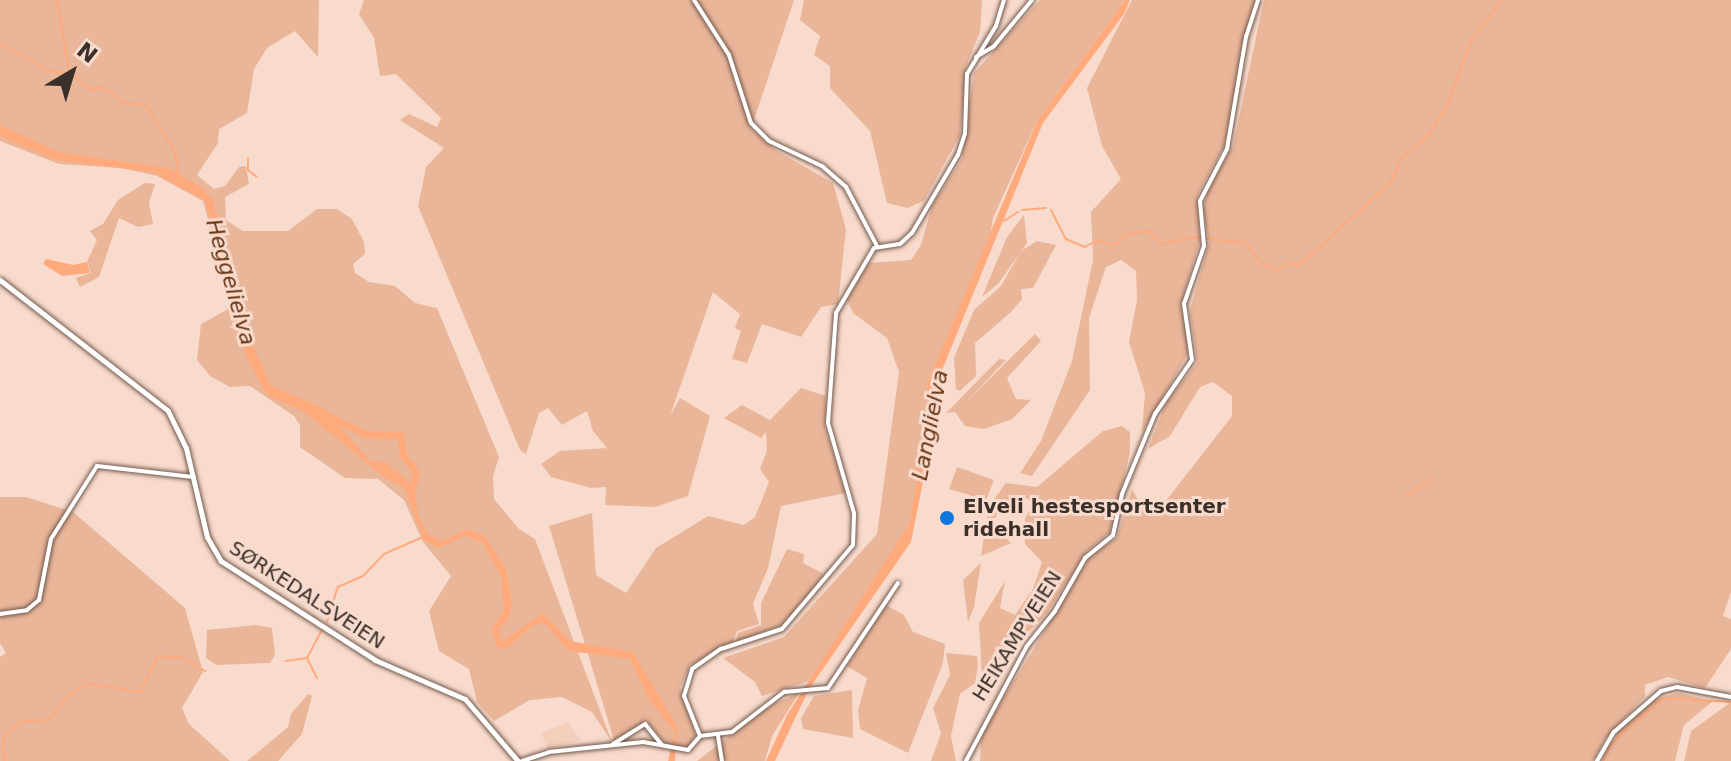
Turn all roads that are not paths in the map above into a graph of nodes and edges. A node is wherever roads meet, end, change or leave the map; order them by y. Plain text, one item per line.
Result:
1 (694, 0) edge
2 (1004, 0) edge
3 (1032, 0) edge
4 (1258, 0) edge
5 (976, 57) junction
6 (877, 246) junction
7 (0, 280) edge
8 (193, 477) junction
9 (898, 583) dead end
10 (0, 614) edge
11 (1731, 697) edge
12 (700, 736) junction
13 (718, 736) junction
14 (611, 746) junction
15 (664, 746) junction
16 (520, 761) edge
17 (722, 761) edge
18 (966, 761) edge
19 (1597, 761) edge

1 - 6 street
2 - 5 street
3 - 5 street
4 - 18 street, HEIKAMPVEIEN
5 - 6 street
6 - 12 street
7 - 8 street, SØRKEDALSVEIEN
8 - 10 street
8 - 16 street, SØRKEDALSVEIEN
9 - 13 street
11 - 19 street
12 - 13 street
12 - 15 street
13 - 17 street
14 - 15 street
14 - 15 street
14 - 16 street

